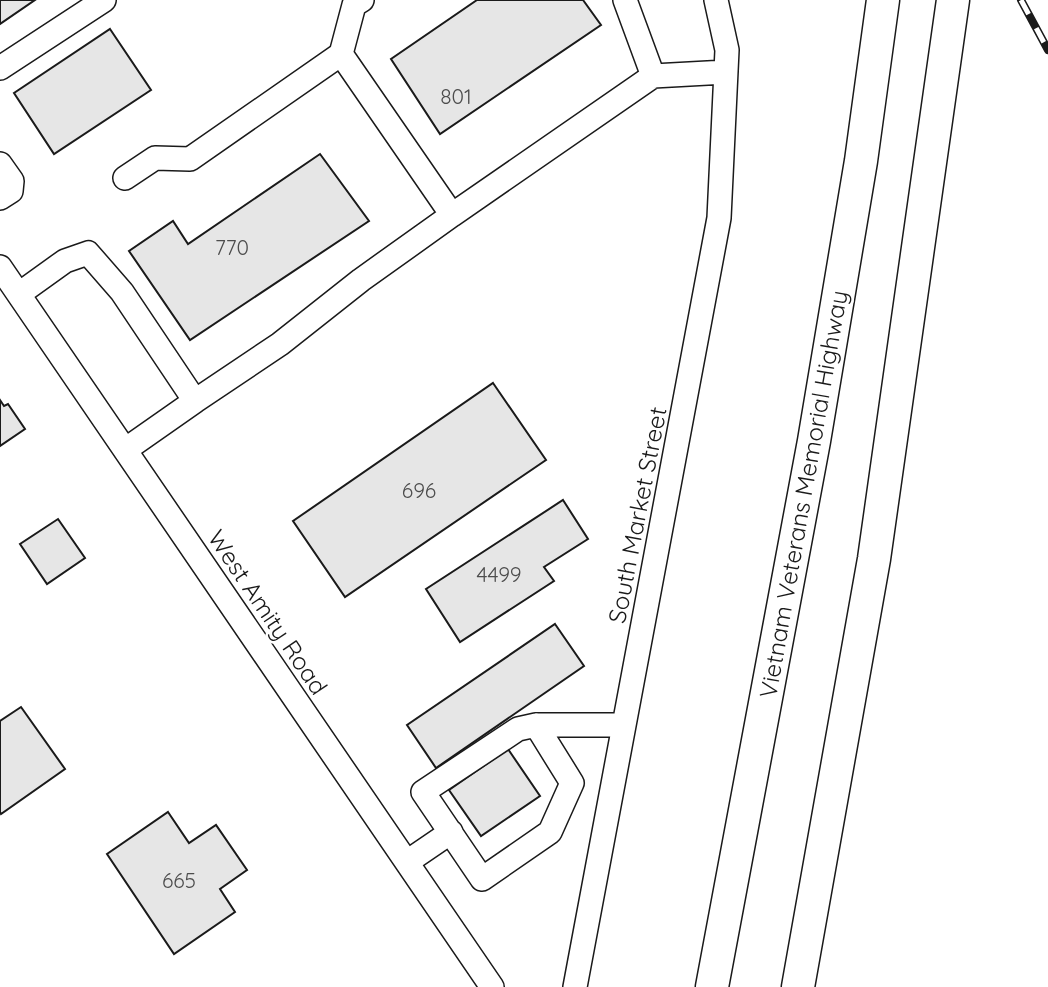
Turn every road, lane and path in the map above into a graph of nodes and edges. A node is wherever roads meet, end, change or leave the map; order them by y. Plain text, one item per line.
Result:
1 (104, 0) edge
2 (362, 0) edge
3 (625, 0) edge
4 (716, 0) edge
5 (883, 0) edge
6 (953, 0) edge
7 (341, 54) junction
8 (727, 61) junction
9 (0, 68) edge
10 (653, 76) junction
11 (0, 164) edge
12 (125, 178) dead end
13 (0, 198) edge
14 (452, 215) junction
15 (0, 267) edge
16 (19, 295) junction
17 (195, 401) junction
18 (125, 450) junction
19 (624, 724) junction
20 (536, 725) junction
21 (451, 832) junction
22 (407, 862) junction
23 (492, 987) edge
24 (575, 987) edge
25 (712, 987) edge
26 (798, 987) edge

1 - 9 street
2 - 7 street
3 - 10 street
4 - 8 street, South Market Street
5 - 25 highway, Vietnam Veterans Memorial Highway
6 - 26 highway
7 - 12 street
7 - 14 street
8 - 10 street
8 - 19 street, South Market Street
10 - 14 street
11 - 13 street
14 - 17 street
15 - 16 street, West Amity Road
16 - 17 street
16 - 18 street, West Amity Road
17 - 18 street
18 - 22 street, West Amity Road
19 - 20 street
19 - 24 street, South Market Street
20 - 21 street
20 - 21 street
21 - 22 street
22 - 23 street, West Amity Road

